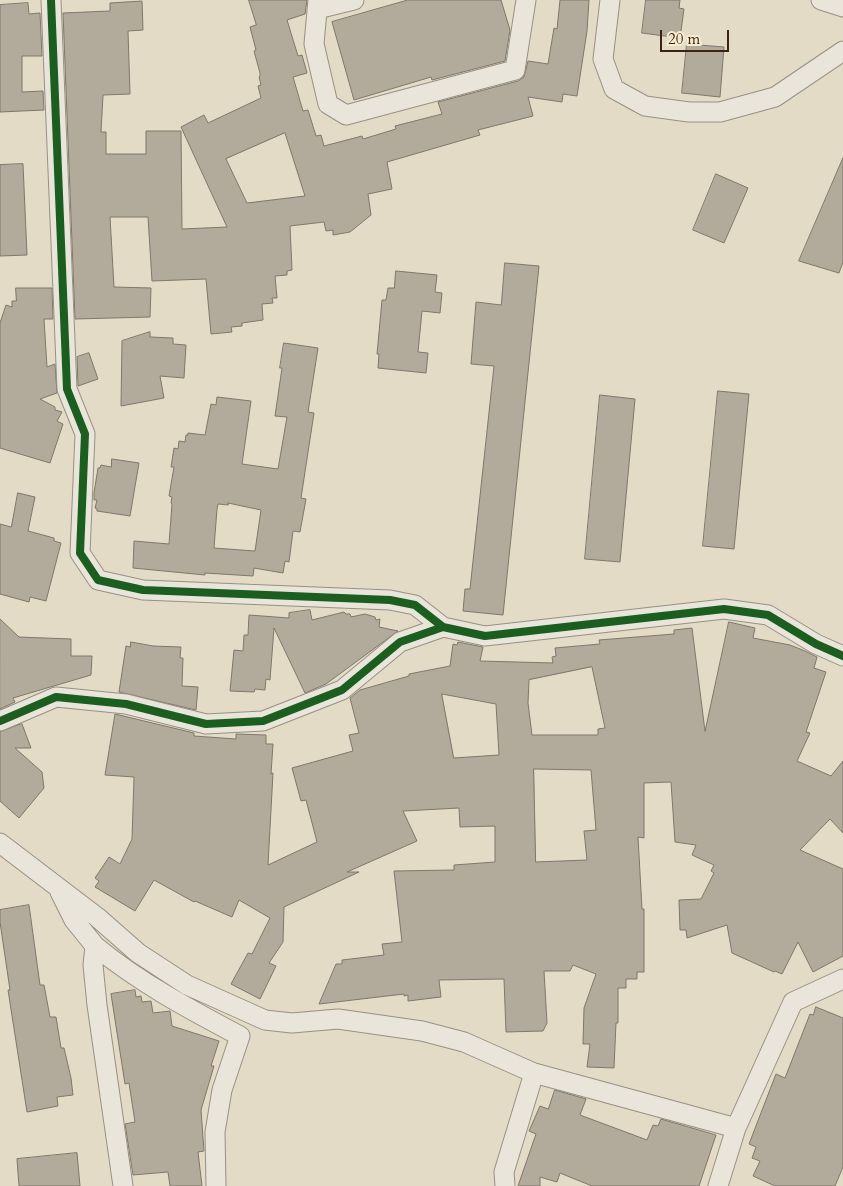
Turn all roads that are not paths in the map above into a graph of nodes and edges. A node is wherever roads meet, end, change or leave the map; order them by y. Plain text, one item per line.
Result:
1 (51, 0) edge
2 (354, 0) edge
3 (526, 0) edge
4 (610, 0) edge
5 (821, 0) edge
6 (318, 5) edge
7 (843, 7) edge
8 (843, 51) edge
9 (443, 627) junction
10 (843, 656) edge
11 (0, 721) edge
12 (0, 843) edge
13 (58, 889) junction
14 (95, 946) junction
15 (843, 979) edge
16 (534, 1073) junction
17 (736, 1128) junction
18 (122, 1186) edge
19 (216, 1186) edge
20 (505, 1186) edge
21 (718, 1186) edge

1 - 9 street
2 - 6 street
3 - 6 street
4 - 8 street
5 - 7 street
9 - 10 street
9 - 11 street
12 - 13 street
13 - 14 street
13 - 16 street
14 - 18 street
14 - 19 street
15 - 17 street
16 - 17 street
16 - 20 street
17 - 21 street

